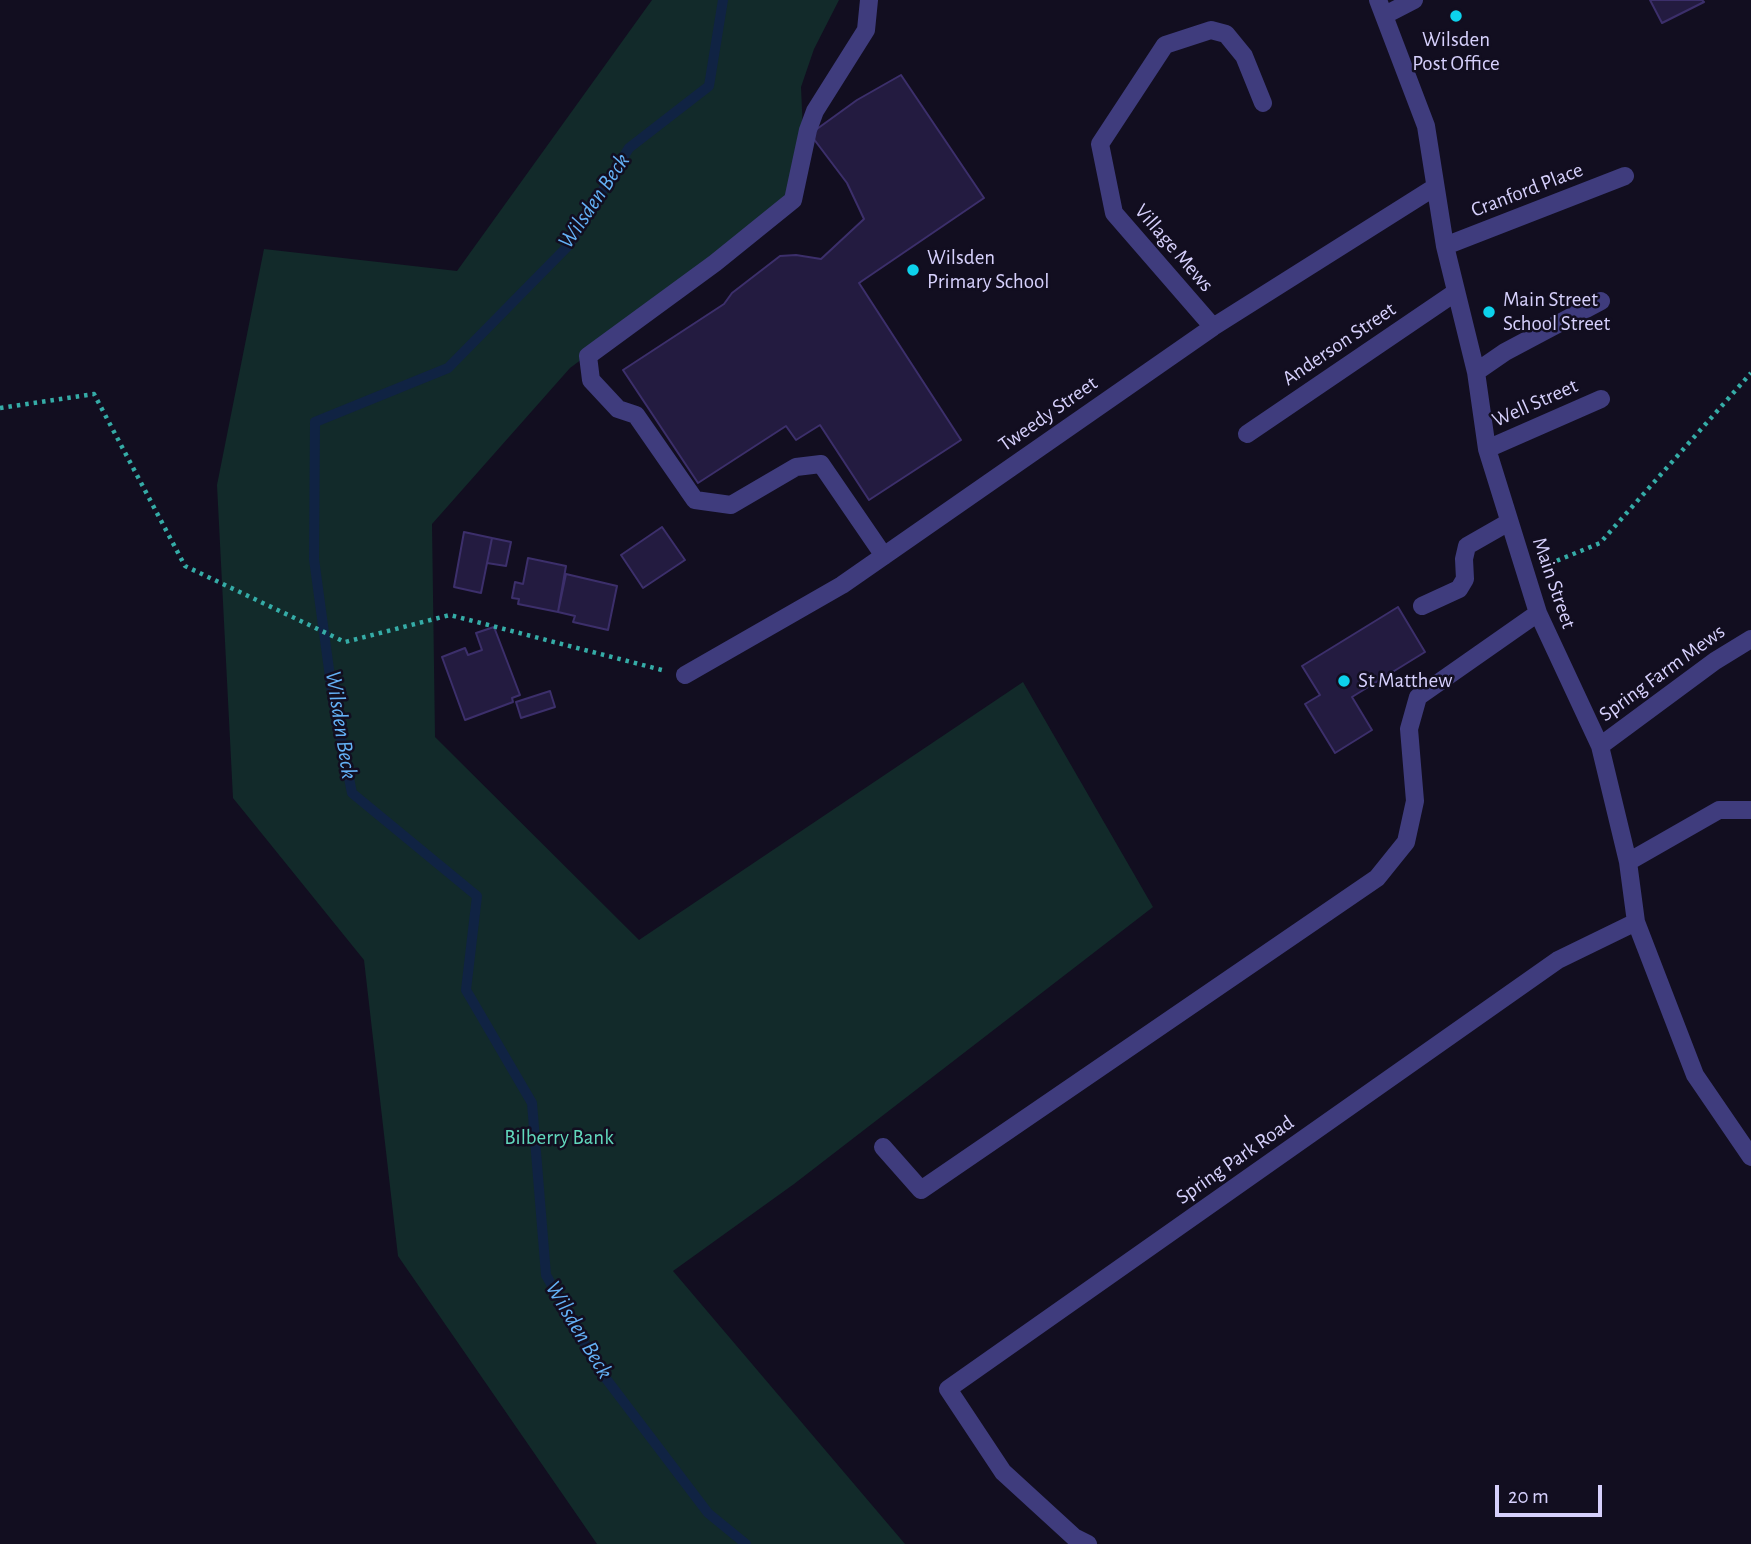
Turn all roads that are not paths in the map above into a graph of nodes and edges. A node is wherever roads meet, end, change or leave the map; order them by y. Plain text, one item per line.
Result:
1 (869, 0) edge
2 (1414, 0) edge
3 (1381, 7) edge
4 (1263, 103) dead end
5 (1625, 176) dead end
6 (1435, 187) junction
7 (1445, 246) junction
8 (1456, 292) junction
9 (1601, 301) dead end
10 (1213, 327) junction
11 (1476, 372) junction
12 (1601, 399) dead end
13 (1247, 434) dead end
14 (1487, 449) junction
15 (1509, 522) junction
16 (884, 556) junction
17 (1422, 606) dead end
18 (1538, 613) junction
19 (1751, 639) edge
20 (685, 675) road end
21 (1600, 746) junction
22 (1751, 810) edge
23 (1628, 862) junction
24 (1636, 922) junction
25 (883, 1147) dead end
26 (1751, 1157) edge
27 (1088, 1544) edge

1 - 16 street
2 - 3 street
3 - 6 street, Main Street
4 - 10 street, Village Mews
5 - 7 street, Cranford Place
6 - 7 street, Main Street
6 - 10 street, Tweedy Street
7 - 8 street, Main Street
8 - 11 street, Main Street
8 - 13 street, Anderson Street
9 - 11 street
10 - 16 street, Tweedy Street
11 - 14 street, Main Street
12 - 14 street, Well Street
14 - 15 street, Main Street
15 - 17 street
15 - 18 street, Main Street
16 - 20 street, Tweedy Street
18 - 21 street, Main Street
18 - 25 street
19 - 21 street, Spring Farm Mews
21 - 23 street, Main Street
22 - 23 street
23 - 24 street, Main Street
24 - 26 street, Main Street
24 - 27 street, Spring Park Road

